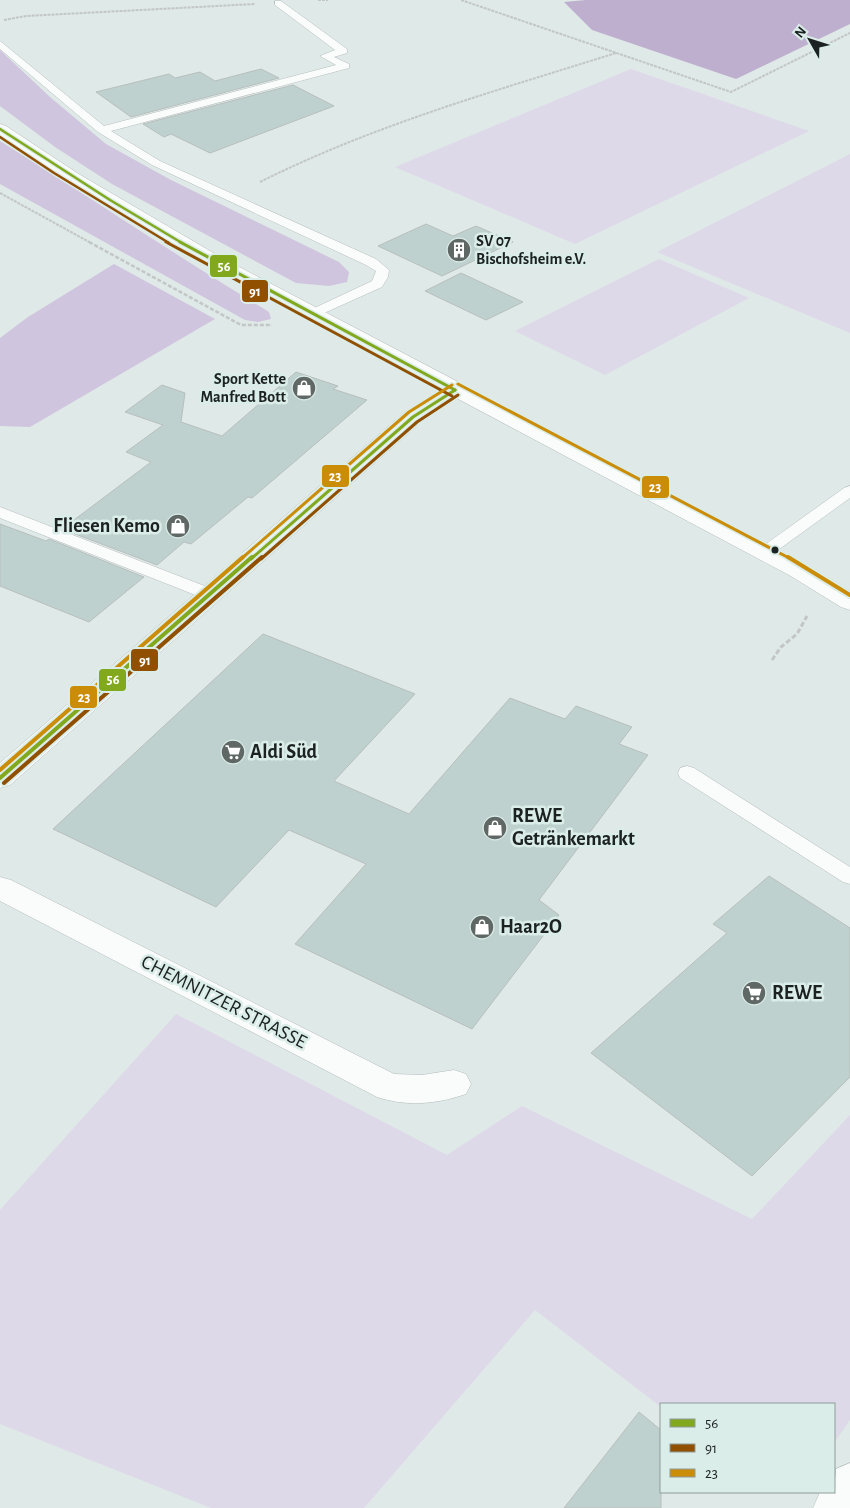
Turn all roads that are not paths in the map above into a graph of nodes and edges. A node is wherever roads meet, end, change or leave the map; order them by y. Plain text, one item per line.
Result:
1 (278, 3) road end
2 (0, 44) edge
3 (0, 129) edge
4 (102, 130) junction
5 (313, 314) junction
6 (455, 390) junction
7 (850, 491) edge
8 (0, 512) edge
9 (765, 552) junction
10 (209, 594) junction
11 (847, 596) edge
12 (687, 773) dead end
13 (0, 778) edge
14 (850, 877) edge
15 (0, 888) edge
16 (454, 1084) dead end
17 (850, 1482) edge
18 (833, 1508) edge

1 - 4 lane
2 - 4 lane
3 - 5 main road
4 - 5 lane
5 - 6 main road
6 - 9 main road
6 - 10 main road
7 - 9 lane
8 - 10 lane
9 - 11 main road
10 - 13 main road
12 - 14 lane
15 - 16 main road, CHEMNITZER STRASSE
17 - 18 main road

